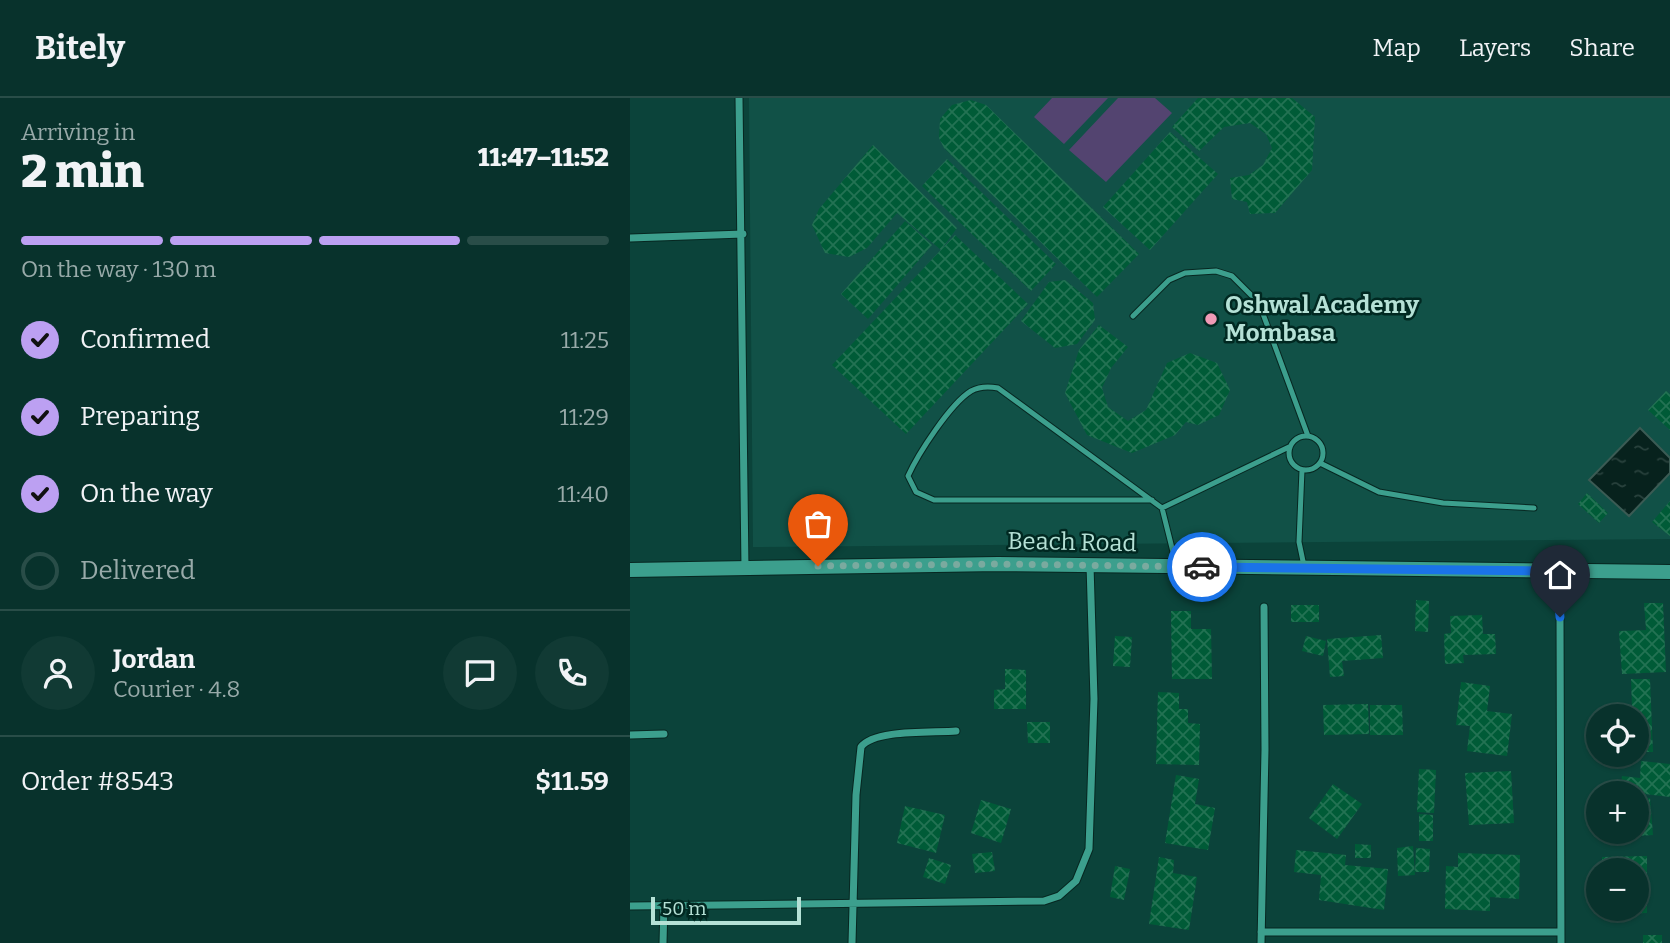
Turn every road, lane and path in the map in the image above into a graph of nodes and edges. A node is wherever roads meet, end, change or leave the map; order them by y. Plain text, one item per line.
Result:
1 (739, 98) edge
2 (743, 234) junction
3 (630, 238) edge
4 (1133, 316) dead end
5 (1308, 436) junction
6 (1289, 447) junction
7 (1320, 463) junction
8 (1302, 470) junction
9 (1152, 500) junction
10 (1162, 508) junction
11 (1534, 508) dead end
12 (1090, 565) junction
13 (1304, 566) junction
14 (1177, 567) junction
15 (745, 569) junction
16 (630, 570) edge
17 (1556, 571) junction
18 (1670, 572) edge
19 (1264, 607) dead end
20 (956, 731) dead end
21 (664, 734) dead end
22 (630, 735) edge
23 (854, 901) junction
24 (664, 905) junction
25 (630, 906) edge
26 (1261, 932) junction
27 (1561, 932) junction
28 (663, 943) edge
29 (852, 943) edge
30 (1261, 943) edge
31 (1561, 943) edge

1 - 2 street
2 - 3 street
2 - 15 street
4 - 5 lane
5 - 6 lane
5 - 7 lane
6 - 8 lane
6 - 10 lane
7 - 8 lane
7 - 11 lane
8 - 13 lane
9 - 9 lane
9 - 10 lane
10 - 14 lane
12 - 14 main road, Beach Road
12 - 15 main road, Beach Road
12 - 23 street
13 - 14 main road, Beach Road
13 - 17 main road, Beach Road
15 - 16 main road, Beach Road
17 - 18 main road, Beach Road
17 - 27 street
19 - 26 street
20 - 23 street
21 - 22 street
23 - 24 street
23 - 29 street
24 - 25 street
24 - 28 street
26 - 27 street
26 - 30 street
27 - 31 street

